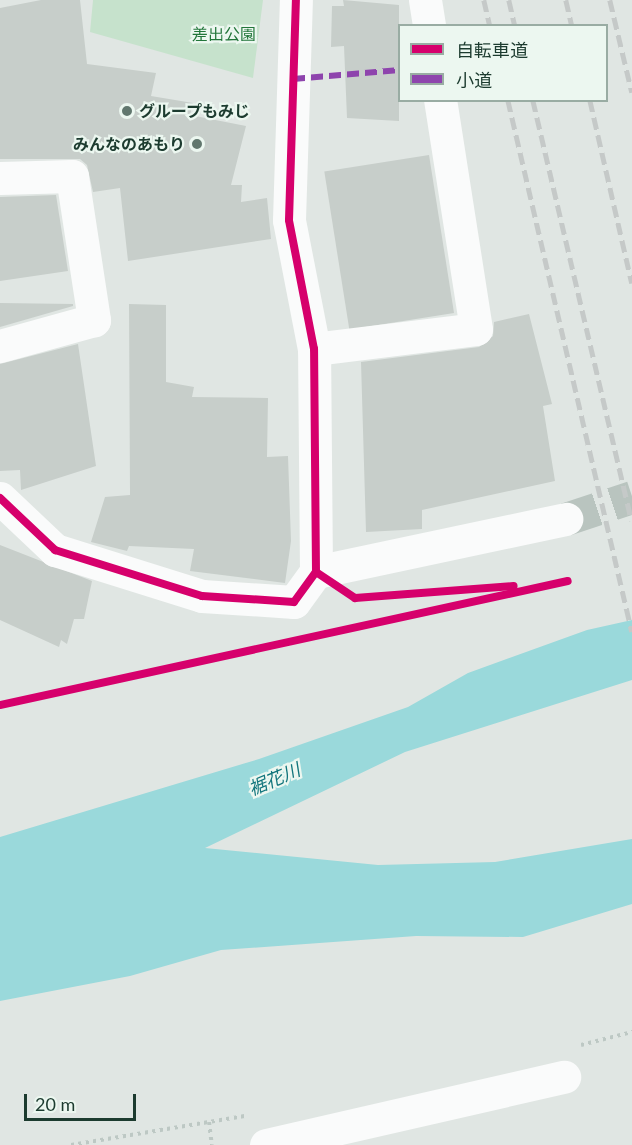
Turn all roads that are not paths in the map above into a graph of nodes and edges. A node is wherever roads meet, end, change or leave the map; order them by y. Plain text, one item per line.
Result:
1 (296, 0) edge
2 (425, 0) edge
3 (429, 24) edge
4 (440, 102) edge
5 (0, 178) edge
6 (0, 346) edge
7 (314, 349) junction
8 (0, 498) edge
9 (566, 519) tunnel mouth
10 (316, 572) junction
11 (564, 1077) dead end
12 (266, 1145) edge

1 - 7 street
2 - 3 street
4 - 7 street
5 - 6 street
7 - 10 street
8 - 10 street
9 - 10 street
11 - 12 street

